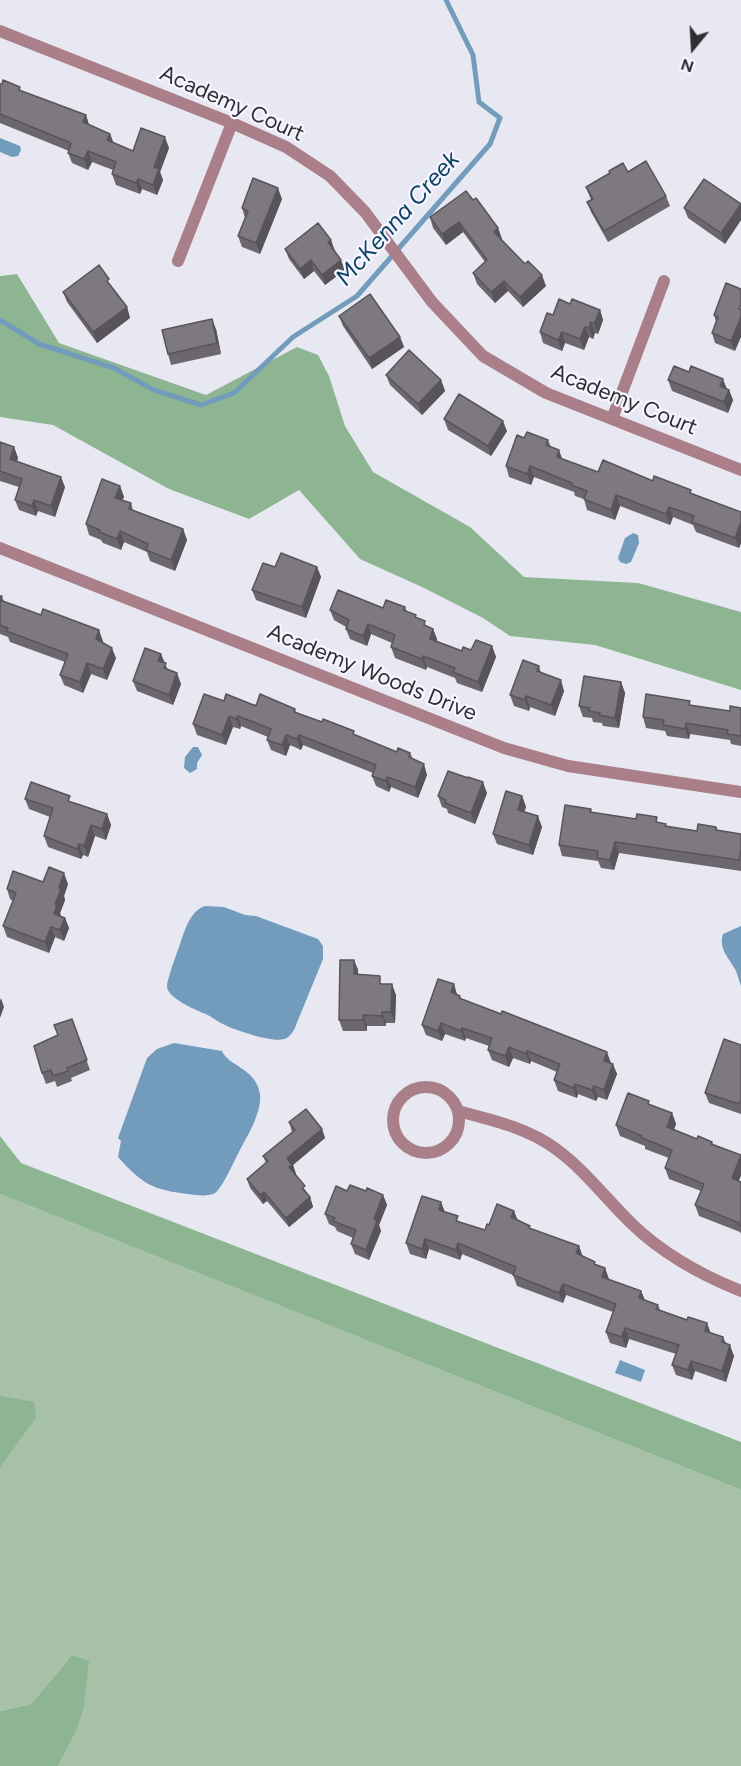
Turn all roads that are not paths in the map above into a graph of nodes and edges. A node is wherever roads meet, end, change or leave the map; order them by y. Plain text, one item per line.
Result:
1 (0, 31) edge
2 (232, 123) junction
3 (178, 261) dead end
4 (664, 281) dead end
5 (612, 419) junction
6 (741, 470) edge
7 (0, 548) edge
8 (741, 792) edge
9 (458, 1111) junction
10 (741, 1291) edge

1 - 2 street, Academy Court
2 - 3 street
2 - 5 street, Academy Court
4 - 5 street
5 - 6 street, Academy Court
7 - 8 street, Academy Woods Drive
9 - 9 street
9 - 10 street

